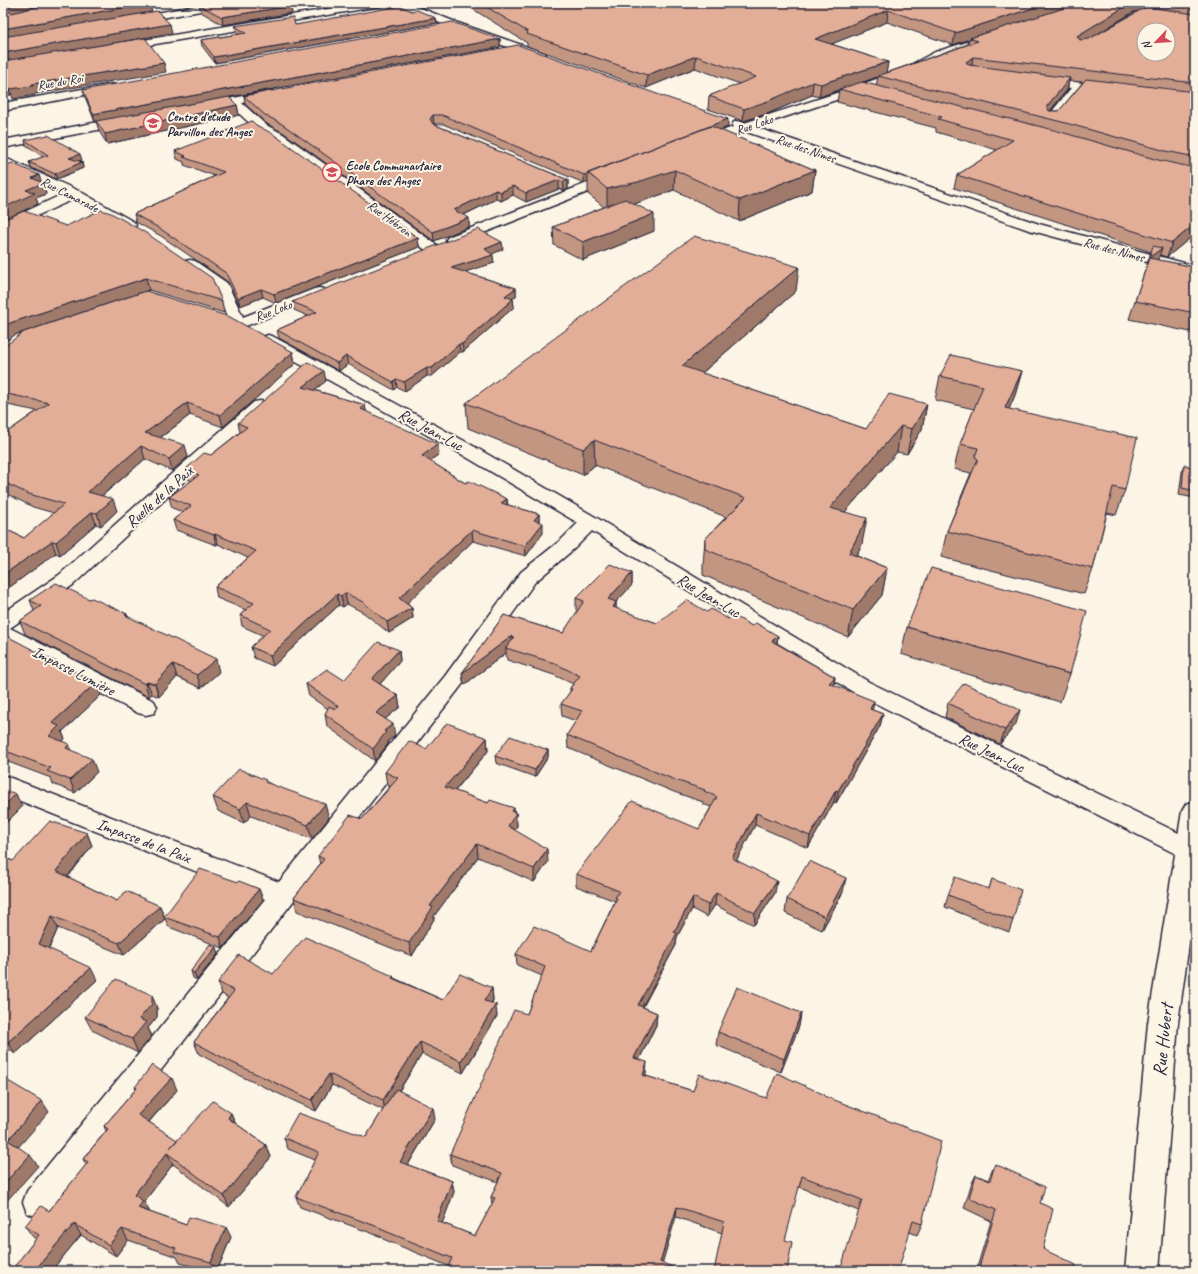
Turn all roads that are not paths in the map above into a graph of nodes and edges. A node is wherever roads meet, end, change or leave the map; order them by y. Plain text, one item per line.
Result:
1 (228, 3) edge
2 (381, 3) edge
3 (399, 3) edge
4 (126, 21) edge
5 (454, 25) junction
6 (431, 29) edge
7 (1000, 35) edge
8 (113, 48) edge
9 (521, 48) junction
10 (500, 52) edge
11 (551, 58) edge
12 (1033, 80) edge
13 (120, 85) edge
14 (1078, 86) junction
15 (859, 89) junction
16 (1123, 91) edge
17 (284, 92) edge
18 (880, 95) edge
19 (234, 102) junction
20 (3, 107) edge
21 (196, 108) edge
22 (134, 119) edge
23 (1051, 120) edge
24 (728, 122) edge
25 (743, 127) junction
26 (4, 141) edge
27 (690, 148) edge
28 (3, 161) edge
29 (626, 172) edge
30 (569, 183) edge
31 (583, 189) junction
32 (74, 194) junction
33 (3, 227) edge
34 (142, 232) edge
35 (432, 248) junction
36 (418, 254) edge
37 (179, 257) edge
38 (1195, 270) edge
39 (332, 287) edge
40 (231, 322) junction
41 (275, 393) edge
42 (590, 522) junction
43 (3, 623) edge
44 (3, 633) edge
45 (146, 707) dead end
46 (3, 784) edge
47 (1195, 811) edge
48 (1189, 849) junction
49 (284, 895) junction
50 (38, 1202) dead end
51 (1142, 1271) edge

1 - 4 street
2 - 8 street
3 - 5 street
5 - 6 street
5 - 9 street
7 - 15 street, Rue Loko
9 - 10 street
9 - 11 street
12 - 14 street
13 - 20 street, Rue du Roi
14 - 16 street
14 - 23 street
15 - 18 street
15 - 25 street, Rue Loko
17 - 19 street
19 - 21 street
19 - 35 street, Rue Hébron
22 - 26 street
24 - 25 street, Rue des Nimes
25 - 27 street, Rue Loko
25 - 38 street, Rue des Nimes
28 - 32 street, Rue Camarade
29 - 31 street
30 - 31 street
31 - 35 street
32 - 33 street
32 - 34 street, Rue Camarade
35 - 36 street
37 - 40 street
39 - 40 street, Rue Loko
40 - 42 street, Rue Jean-Luc
41 - 43 street, Ruelle de la Paix
42 - 48 street, Rue Jean-Luc
42 - 49 street
44 - 45 street, Impasse Lumière
46 - 49 street, Impasse de la Paix
47 - 48 street, Rue Hubert
48 - 51 street, Rue Hubert
49 - 50 street

